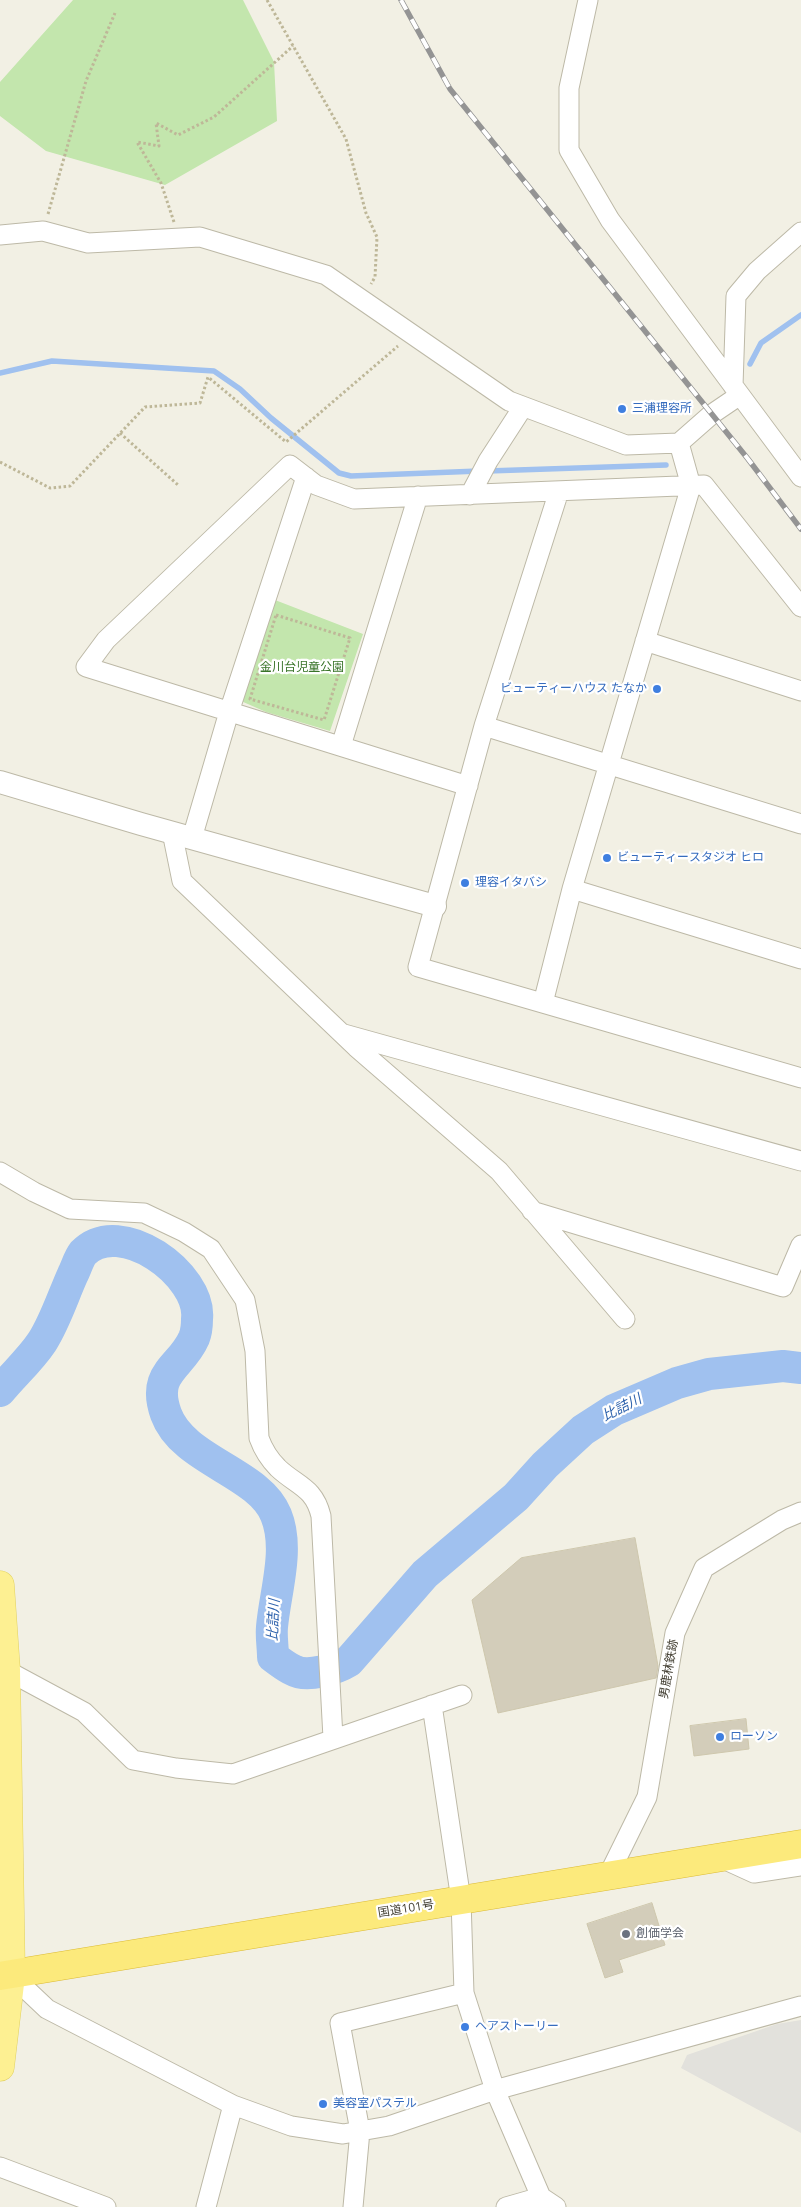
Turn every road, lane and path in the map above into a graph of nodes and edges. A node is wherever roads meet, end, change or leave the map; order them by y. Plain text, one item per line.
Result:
1 (267, 0) edge
2 (588, 0) edge
3 (114, 13) dead end
4 (293, 46) junction
5 (43, 231) junction
6 (801, 232) edge
7 (0, 235) edge
8 (178, 238) junction
9 (361, 300) junction
10 (412, 334) junction
11 (736, 390) junction
12 (524, 407) junction
13 (120, 433) junction
14 (679, 442) junction
15 (0, 462) edge
16 (306, 477) junction
17 (801, 477) edge
18 (178, 485) dead end
19 (692, 486) junction
20 (559, 491) junction
21 (470, 495) junction
22 (418, 496) junction
23 (801, 607) edge
24 (350, 638) joint
25 (645, 641) junction
26 (801, 691) edge
27 (229, 712) junction
28 (484, 726) junction
29 (341, 746) junction
30 (608, 766) junction
31 (0, 782) edge
32 (468, 786) junction
33 (801, 824) edge
34 (182, 835) junction
35 (572, 889) junction
36 (435, 906) junction
37 (801, 959) edge
38 (543, 1003) junction
39 (341, 1033) junction
40 (801, 1078) edge
41 (801, 1161) edge
42 (0, 1172) edge
43 (532, 1210) junction
44 (801, 1245) edge
45 (625, 1319) dead end
46 (801, 1512) edge
47 (0, 1585) edge
48 (6, 1670) junction
49 (462, 1695) dead end
50 (432, 1705) junction
51 (333, 1738) junction
52 (801, 1844) edge
53 (719, 1858) junction
54 (801, 1866) edge
55 (607, 1878) junction
56 (461, 1900) junction
57 (4, 1977) edge
58 (464, 1993) junction
59 (801, 2006) edge
60 (0, 2067) edge
61 (495, 2090) junction
62 (233, 2104) junction
63 (360, 2131) junction
64 (0, 2168) edge
65 (548, 2202) edge
66 (106, 2207) edge
67 (206, 2207) edge
68 (353, 2207) edge
69 (506, 2207) edge

1 - 4 path
2 - 11 street
3 - 5 path
4 - 8 path
4 - 9 path
5 - 7 street
5 - 8 street
6 - 11 street
8 - 9 street
9 - 10 street
10 - 12 street
10 - 13 path
11 - 14 street
11 - 17 street
12 - 14 street
12 - 21 street
13 - 15 path
13 - 18 path
14 - 19 street
16 - 22 street
16 - 27 street
16 - 27 street
19 - 20 street
19 - 23 street
19 - 25 street
20 - 21 street
20 - 28 street
21 - 22 street
22 - 29 street
24 - 24 path
25 - 26 street
25 - 30 street
27 - 29 street
27 - 34 street
28 - 30 street
28 - 32 street
29 - 32 street
30 - 33 street
30 - 35 street
31 - 34 street
32 - 36 street
34 - 36 street
34 - 39 street
35 - 37 street
35 - 38 street
36 - 38 street
38 - 40 street
39 - 41 street
39 - 43 street
42 - 51 street
43 - 44 street
43 - 45 street
46 - 55 street, 男鹿林鉄跡
47 - 48 main road
48 - 51 street
48 - 57 main road
49 - 50 street
50 - 51 street
50 - 56 street
52 - 53 highway, 国道101号
53 - 54 street
53 - 55 highway, 国道101号
55 - 56 highway, 国道101号
56 - 57 highway, 国道101号
56 - 58 street
57 - 60 main road
57 - 62 street
58 - 61 street
58 - 63 street
59 - 61 street
61 - 63 street
61 - 65 street
62 - 63 street
62 - 67 street
63 - 68 street
64 - 66 street
65 - 69 street

